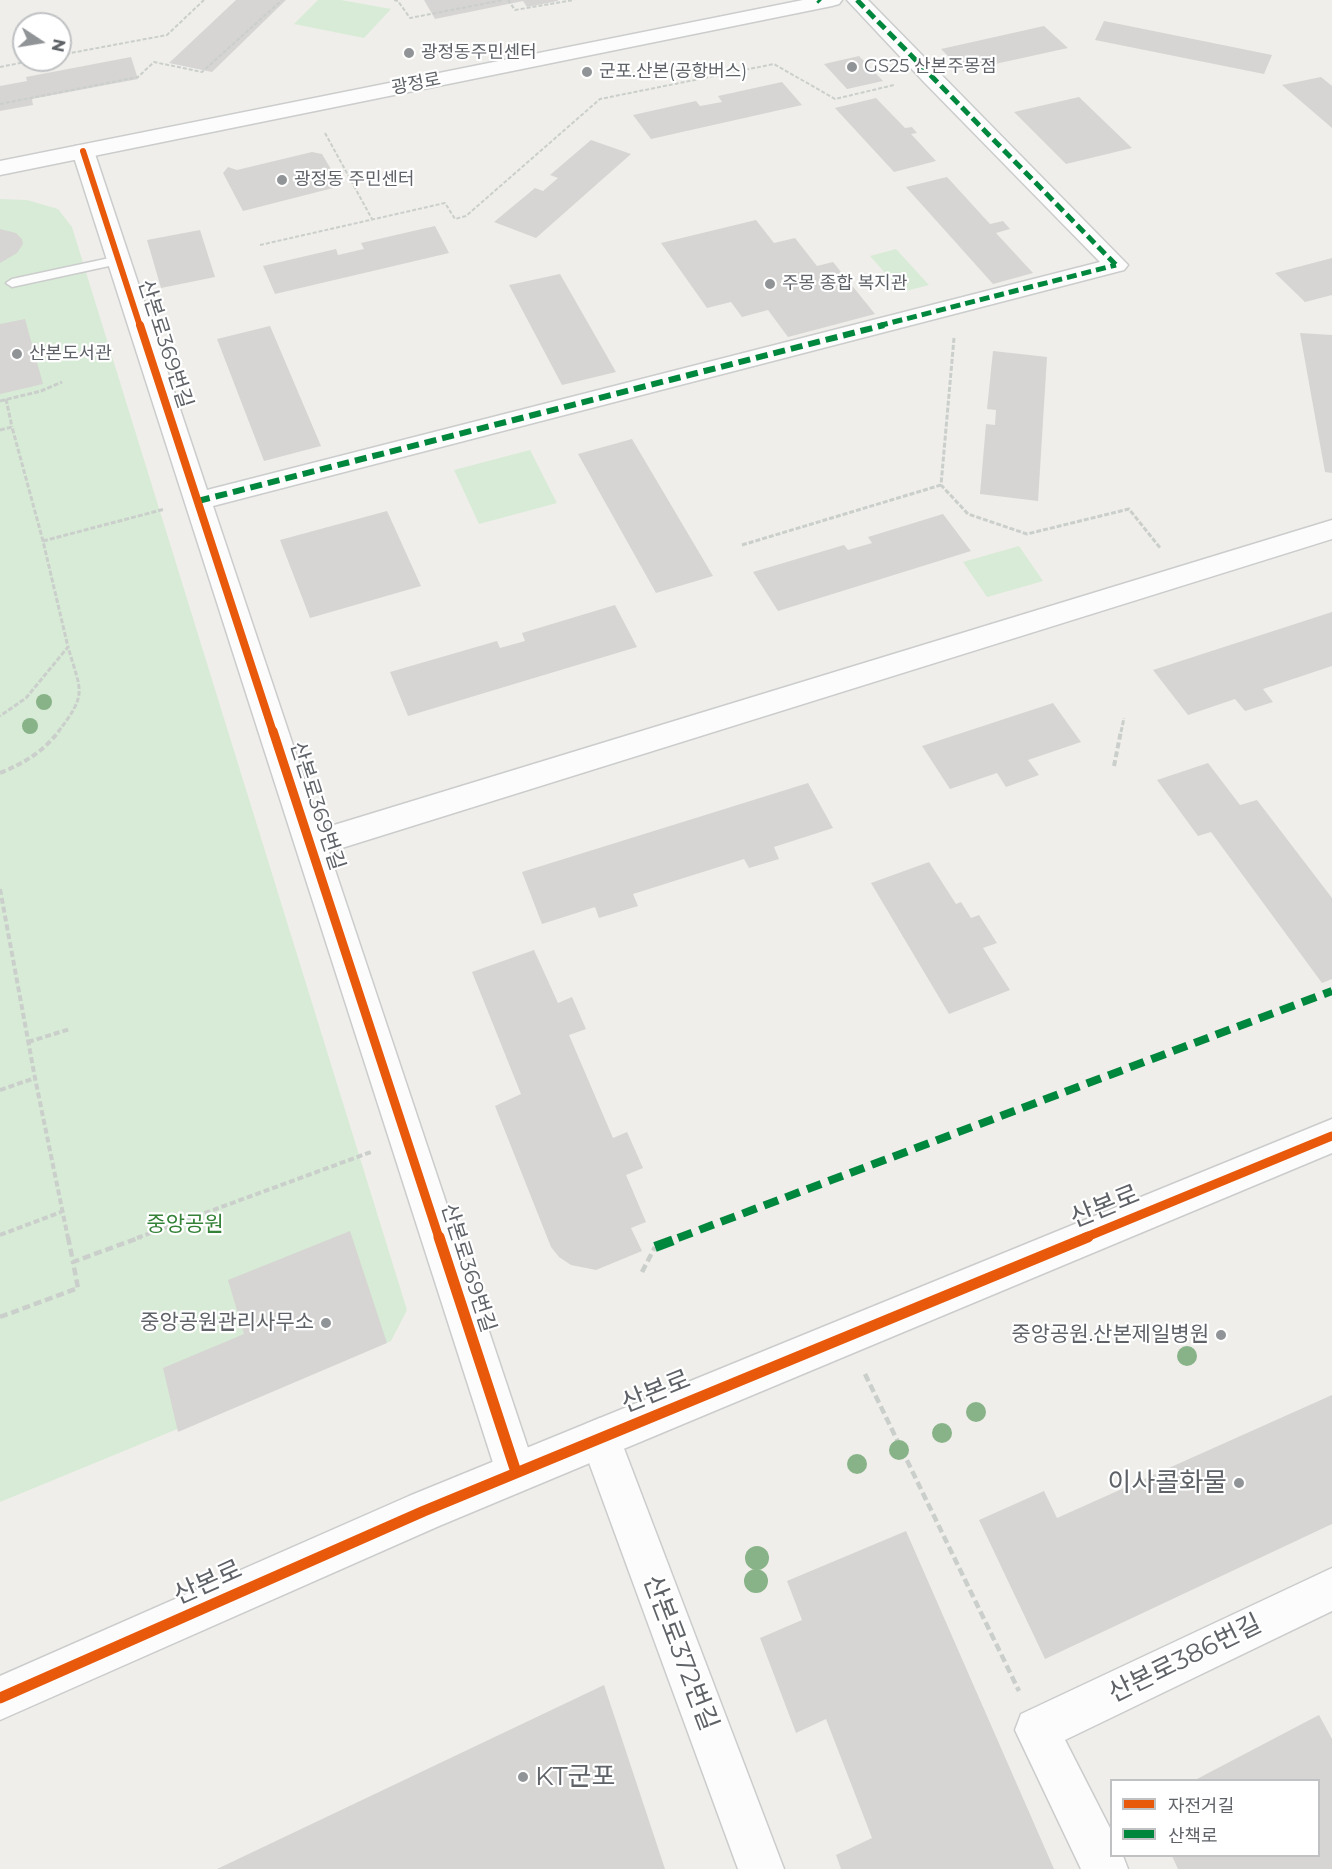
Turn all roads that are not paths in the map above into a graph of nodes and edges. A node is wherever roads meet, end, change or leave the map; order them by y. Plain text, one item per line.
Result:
1 (857, 0) edge
2 (824, 1) edge
3 (83, 151) junction
4 (0, 168) edge
5 (119, 260) junction
6 (12, 283) dead end
7 (198, 501) junction
8 (1332, 529) edge
9 (311, 845) junction
10 (1332, 1136) edge
11 (600, 1438) junction
12 (516, 1472) junction
13 (1332, 1589) edge
14 (0, 1698) edge
15 (761, 1869) edge
16 (1105, 1869) edge

1 - 7 street
2 - 3 street, 광정로
3 - 4 street, 광정로
3 - 5 street, 산본로369번길
5 - 6 lane
5 - 7 street, 산본로369번길
7 - 9 street, 산본로369번길
8 - 9 street
9 - 12 street, 산본로369번길
10 - 11 street, 산본로
11 - 12 street, 산본로
11 - 15 street, 산본로372번길
12 - 14 street, 산본로
13 - 16 street, 산본로386번길

